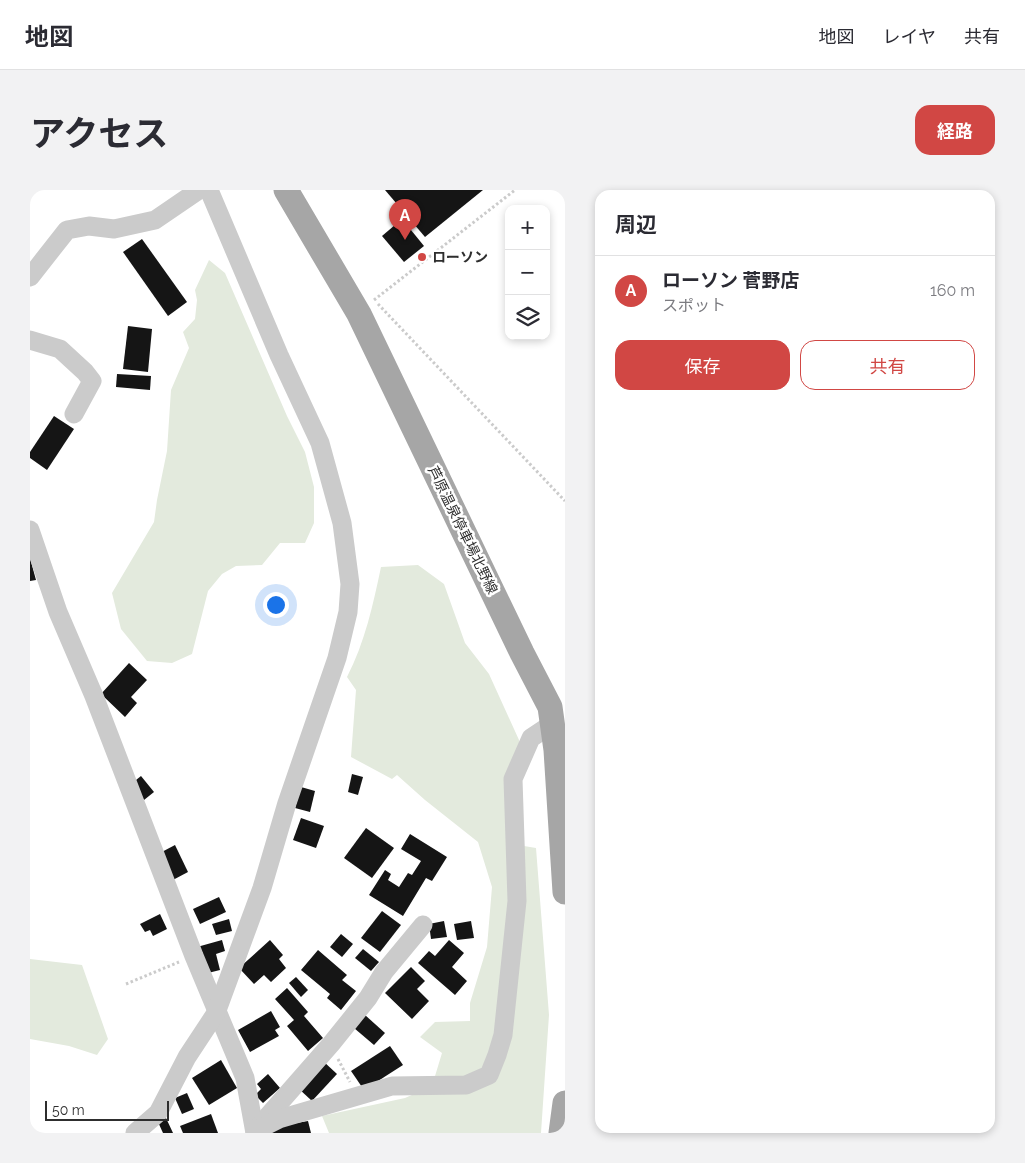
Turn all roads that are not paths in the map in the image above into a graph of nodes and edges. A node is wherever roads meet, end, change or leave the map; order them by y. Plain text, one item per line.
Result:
1 (199, 190) edge
2 (209, 190) edge
3 (286, 190) edge
4 (30, 277) edge
5 (30, 340) edge
6 (74, 414) dead end
7 (30, 530) edge
8 (552, 724) junction
9 (565, 892) edge
10 (423, 925) dead end
11 (216, 1013) junction
12 (565, 1103) edge
13 (254, 1132) edge
14 (135, 1133) edge
15 (561, 1133) edge

1 - 4 street
2 - 11 street
3 - 8 main road, 芦原温泉停車場北野線
5 - 6 street
7 - 11 street
8 - 9 main road, 芦原温泉停車場北野線
8 - 13 street
10 - 13 street
11 - 13 street
11 - 14 street
12 - 15 main road

